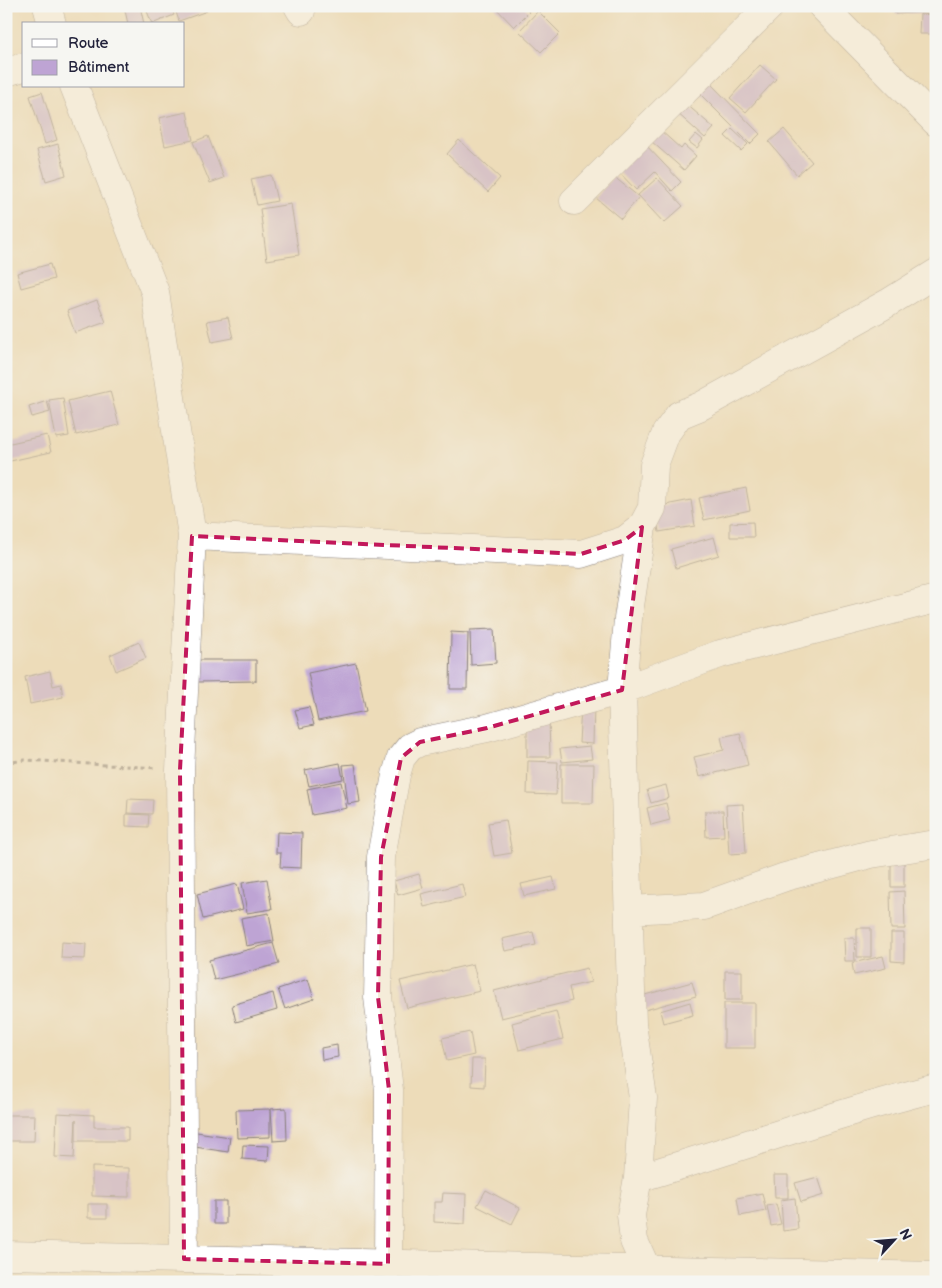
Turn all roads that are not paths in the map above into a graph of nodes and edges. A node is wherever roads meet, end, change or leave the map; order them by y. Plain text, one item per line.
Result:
1 (47, 6) edge
2 (770, 6) edge
3 (822, 6) edge
4 (51, 22) edge
5 (22, 68) edge
6 (6, 72) edge
7 (75, 88) edge
8 (936, 122) edge
9 (574, 201) dead end
10 (936, 272) edge
11 (642, 527) junction
12 (192, 536) junction
13 (936, 599) edge
14 (622, 690) junction
15 (936, 844) edge
16 (629, 910) junction
17 (936, 1088) edge
18 (638, 1178) junction
19 (6, 1255) edge
20 (388, 1264) junction
21 (199, 1267) edge
22 (647, 1276) edge
23 (936, 1276) edge
24 (904, 1279) edge

1 - 4 street
2 - 9 street
3 - 8 street
5 - 6 street
7 - 12 street
10 - 11 street
11 - 12 street
11 - 14 street
12 - 21 street
13 - 14 street
14 - 16 street
14 - 20 street
15 - 16 street
16 - 18 street
17 - 18 street
18 - 22 street
19 - 21 street
20 - 21 street
20 - 22 street
22 - 24 street
23 - 24 street

